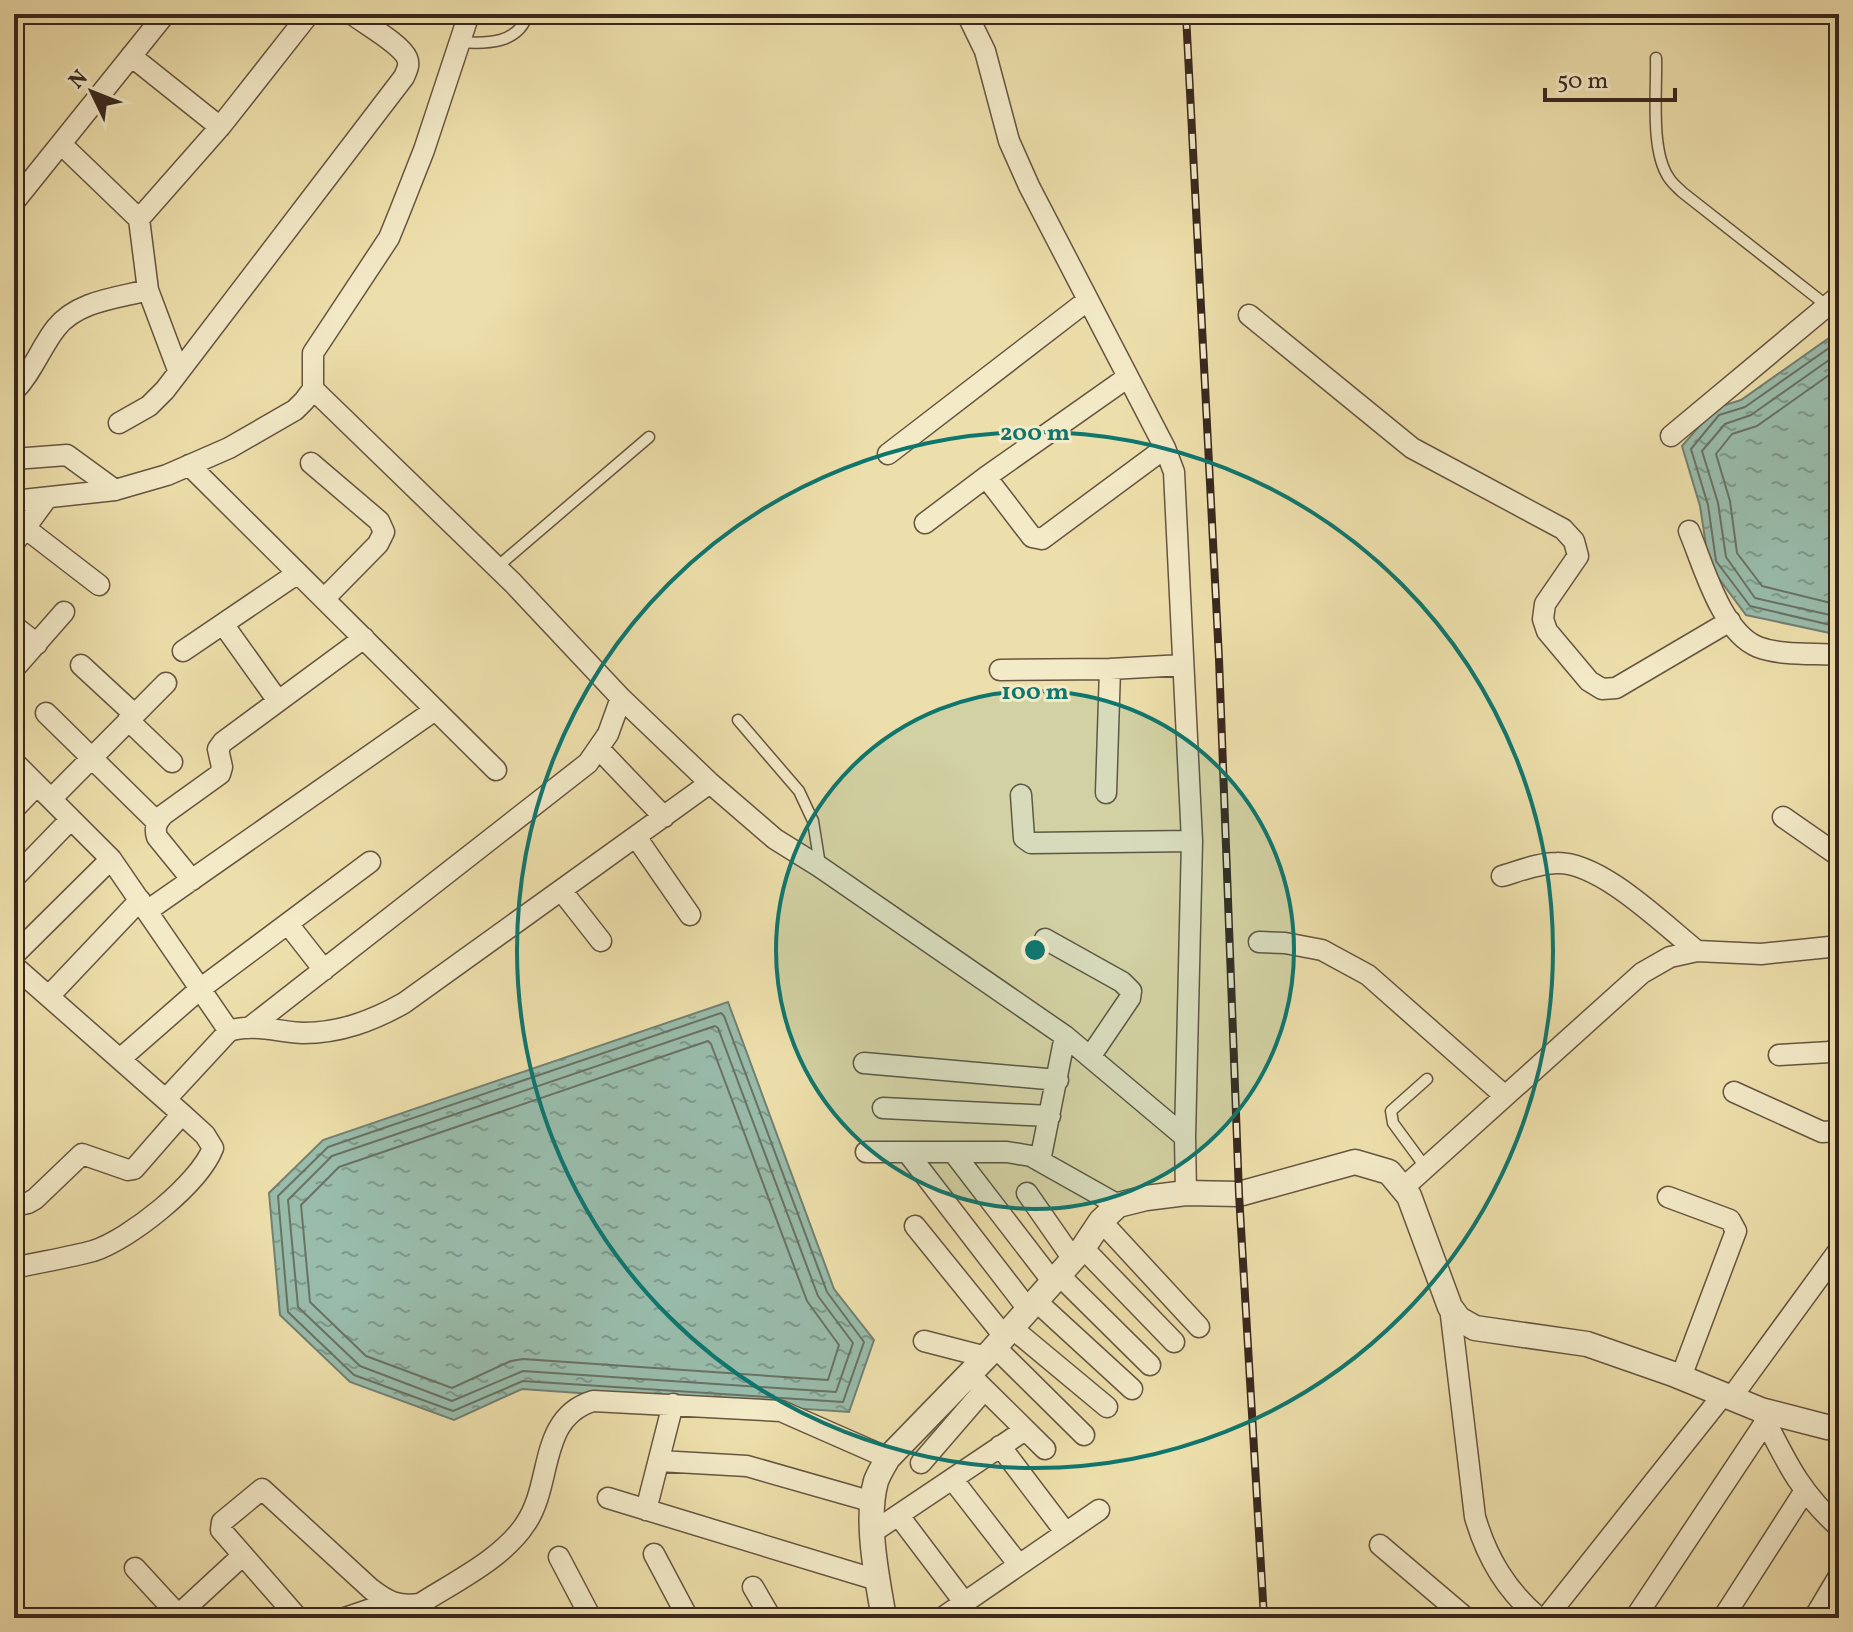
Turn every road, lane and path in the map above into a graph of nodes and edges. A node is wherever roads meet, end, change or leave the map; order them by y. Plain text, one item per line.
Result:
1 (165, 14) edge
2 (309, 14) edge
3 (352, 14) edge
4 (469, 14) edge
5 (528, 14) edge
6 (967, 14) edge
7 (460, 42) junction
8 (131, 56) junction
9 (1656, 58) dead end
10 (220, 127) junction
11 (61, 144) junction
12 (14, 202) edge
13 (139, 219) junction
14 (148, 290) junction
15 (1088, 300) junction
16 (1832, 301) edge
17 (1249, 315) dead end
18 (178, 370) junction
19 (1128, 377) junction
20 (313, 389) junction
21 (14, 391) edge
22 (119, 423) dead end
23 (1671, 436) dead end
24 (649, 437) dead end
25 (1165, 448) junction
26 (888, 454) dead end
27 (14, 459) edge
28 (311, 463) dead end
29 (189, 465) junction
30 (986, 477) junction
31 (115, 490) junction
32 (47, 498) junction
33 (14, 501) edge
34 (925, 523) dead end
35 (1689, 531) dead end
36 (19, 536) edge
37 (497, 567) junction
38 (298, 573) junction
39 (99, 585) dead end
40 (324, 599) junction
41 (64, 612) dead end
42 (1730, 621) junction
43 (223, 624) junction
44 (14, 626) edge
45 (364, 638) junction
46 (37, 644) junction
47 (183, 651) dead end
48 (1839, 655) edge
49 (81, 665) dead end
50 (1183, 665) junction
51 (14, 669) edge
52 (1110, 669) junction
53 (1000, 670) dead end
54 (166, 683) dead end
55 (621, 698) junction
56 (278, 701) junction
57 (435, 710) junction
58 (46, 713) dead end
59 (131, 717) junction
60 (738, 720) dead end
61 (599, 749) junction
62 (92, 757) junction
63 (14, 762) edge
64 (172, 762) dead end
65 (496, 770) dead end
66 (710, 783) junction
67 (44, 792) junction
68 (1106, 793) dead end
69 (1021, 795) dead end
70 (14, 809) edge
71 (664, 817) junction
72 (1783, 817) dead end
73 (71, 819) junction
74 (157, 822) junction
75 (636, 837) junction
76 (1192, 841) junction
77 (1835, 850) edge
78 (111, 859) junction
79 (370, 862) dead end
80 (820, 867) junction
81 (1502, 876) dead end
82 (14, 878) edge
83 (192, 880) junction
84 (561, 890) junction
85 (144, 906) junction
86 (690, 915) dead end
87 (288, 924) junction
88 (1045, 939) dead end
89 (601, 941) dead end
90 (1259, 942) dead end
91 (1839, 946) edge
92 (1697, 951) junction
93 (14, 955) edge
94 (14, 966) edge
95 (324, 970) junction
96 (200, 989) junction
97 (49, 996) junction
98 (239, 1030) junction
99 (1065, 1036) junction
100 (1839, 1047) edge
101 (1779, 1055) dead end
102 (1090, 1057) junction
103 (120, 1059) junction
104 (864, 1063) dead end
105 (1427, 1079) dead end
106 (1058, 1080) junction
107 (1734, 1092) dead end
108 (1505, 1096) junction
109 (166, 1099) junction
110 (883, 1108) dead end
111 (182, 1114) junction
112 (1050, 1116) junction
113 (1839, 1131) edge
114 (1185, 1137) junction
115 (866, 1152) dead end
116 (907, 1152) junction
117 (953, 1152) junction
118 (1040, 1161) junction
119 (1426, 1168) junction
120 (1402, 1189) junction
121 (1027, 1193) dead end
122 (1186, 1193) junction
123 (1668, 1197) dead end
124 (14, 1206) edge
125 (1110, 1213) junction
126 (915, 1226) dead end
127 (1839, 1250) edge
128 (1067, 1266) junction
129 (14, 1268) edge
130 (1032, 1305) junction
131 (1450, 1307) junction
132 (1199, 1327) dead end
133 (924, 1341) dead end
134 (1174, 1342) dead end
135 (992, 1356) junction
136 (1150, 1365) dead end
137 (1681, 1377) junction
138 (1132, 1389) dead end
139 (1727, 1396) junction
140 (673, 1404) junction
141 (1107, 1407) dead end
142 (1763, 1416) junction
143 (1835, 1423) edge
144 (1025, 1430) junction
145 (1084, 1435) dead end
146 (1000, 1446) junction
147 (1045, 1449) dead end
148 (888, 1458) junction
149 (659, 1461) junction
150 (921, 1463) dead end
151 (953, 1480) junction
152 (1804, 1492) junction
153 (608, 1498) dead end
154 (873, 1502) junction
155 (646, 1510) junction
156 (1099, 1510) dead end
157 (899, 1516) junction
158 (1839, 1527) edge
159 (873, 1532) junction
160 (1066, 1533) junction
161 (1380, 1545) dead end
162 (654, 1554) dead end
163 (242, 1556) junction
164 (559, 1557) dead end
165 (1019, 1565) junction
166 (135, 1568) dead end
167 (1839, 1576) edge
168 (877, 1580) junction
169 (753, 1587) dead end
170 (964, 1602) junction
171 (389, 1603) junction
172 (1536, 1616) edge
173 (178, 1617) edge
174 (298, 1618) edge
175 (345, 1618) edge
176 (591, 1618) edge
177 (688, 1618) edge
178 (771, 1618) edge
179 (884, 1618) edge
180 (942, 1618) edge
181 (1466, 1618) edge
182 (1635, 1618) edge
183 (1723, 1618) edge
184 (1814, 1618) edge

1 - 8 street
2 - 10 street
3 - 18 street
4 - 7 street
5 - 7 lane
6 - 15 street
7 - 20 street
8 - 10 street
8 - 11 street
9 - 16 lane
10 - 13 street
11 - 12 street
11 - 13 street
13 - 14 street
14 - 18 street
14 - 21 street
15 - 19 street
15 - 26 street
16 - 23 street
17 - 42 street
18 - 22 street
19 - 25 street
19 - 30 street
20 - 29 street
20 - 37 street
24 - 37 lane
25 - 30 street
25 - 50 street
27 - 31 street
28 - 40 street
29 - 31 street
29 - 38 street
30 - 34 street
31 - 32 street
32 - 33 street
32 - 36 street
35 - 42 street
36 - 39 street
37 - 55 street
38 - 40 street
38 - 43 street
40 - 45 street
41 - 46 street
42 - 48 street
43 - 47 street
43 - 56 street
44 - 46 street
45 - 56 street
45 - 57 street
46 - 51 street
49 - 59 street
50 - 52 street
50 - 76 street
52 - 53 street
52 - 68 street
54 - 59 street
55 - 61 street
55 - 66 street
56 - 74 street
57 - 65 street
57 - 83 street
58 - 62 street
59 - 62 street
59 - 64 street
60 - 80 lane
61 - 71 street
61 - 95 street
62 - 67 street
62 - 74 street
63 - 67 street
66 - 71 street
66 - 80 street
67 - 70 street
67 - 73 street
69 - 76 street
71 - 75 street
72 - 77 street
73 - 78 street
73 - 82 street
74 - 83 street
75 - 84 street
75 - 86 street
76 - 114 street
78 - 85 street
78 - 93 street
79 - 87 street
80 - 99 street
81 - 92 street
83 - 85 street
84 - 89 street
84 - 98 street
85 - 96 street
85 - 97 street
87 - 95 street
87 - 96 street
88 - 102 street
90 - 108 street
91 - 92 street
92 - 108 street
94 - 97 street
95 - 98 street
96 - 98 street
96 - 103 street
97 - 103 street
98 - 109 street
99 - 102 street
99 - 106 street
100 - 101 street
102 - 114 street
103 - 109 street
104 - 106 street
105 - 119 lane
106 - 112 street
107 - 113 street
108 - 119 street
109 - 111 street
110 - 112 street
111 - 124 street
111 - 129 street
112 - 118 street
114 - 122 street
115 - 116 street
116 - 117 street
116 - 130 street
117 - 118 street
117 - 128 street
118 - 125 street
119 - 120 street
120 - 122 street
120 - 131 street
121 - 128 street
122 - 125 street
123 - 137 street
125 - 128 street
125 - 132 street
126 - 135 street
127 - 139 street
128 - 130 street
128 - 134 street
128 - 136 street
130 - 135 street
130 - 138 street
131 - 137 street
131 - 172 street
133 - 135 street
135 - 141 street
135 - 144 street
135 - 145 street
135 - 148 street
135 - 150 street
137 - 139 street
139 - 142 street
139 - 172 street
140 - 148 street
140 - 149 street
140 - 171 street
142 - 143 street
142 - 152 street
142 - 182 street
144 - 146 street
144 - 147 street
146 - 151 street
146 - 160 street
148 - 154 street
149 - 154 street
149 - 155 street
151 - 157 street
151 - 165 street
152 - 158 street
152 - 183 street
153 - 155 street
154 - 159 street
155 - 168 street
156 - 160 street
157 - 159 street
157 - 170 street
159 - 168 street
160 - 165 street
161 - 181 street
162 - 177 street
163 - 171 street
163 - 173 street
163 - 174 street
164 - 176 street
165 - 170 street
166 - 173 street
167 - 184 street
168 - 179 street
169 - 178 street
170 - 180 street
171 - 175 street

